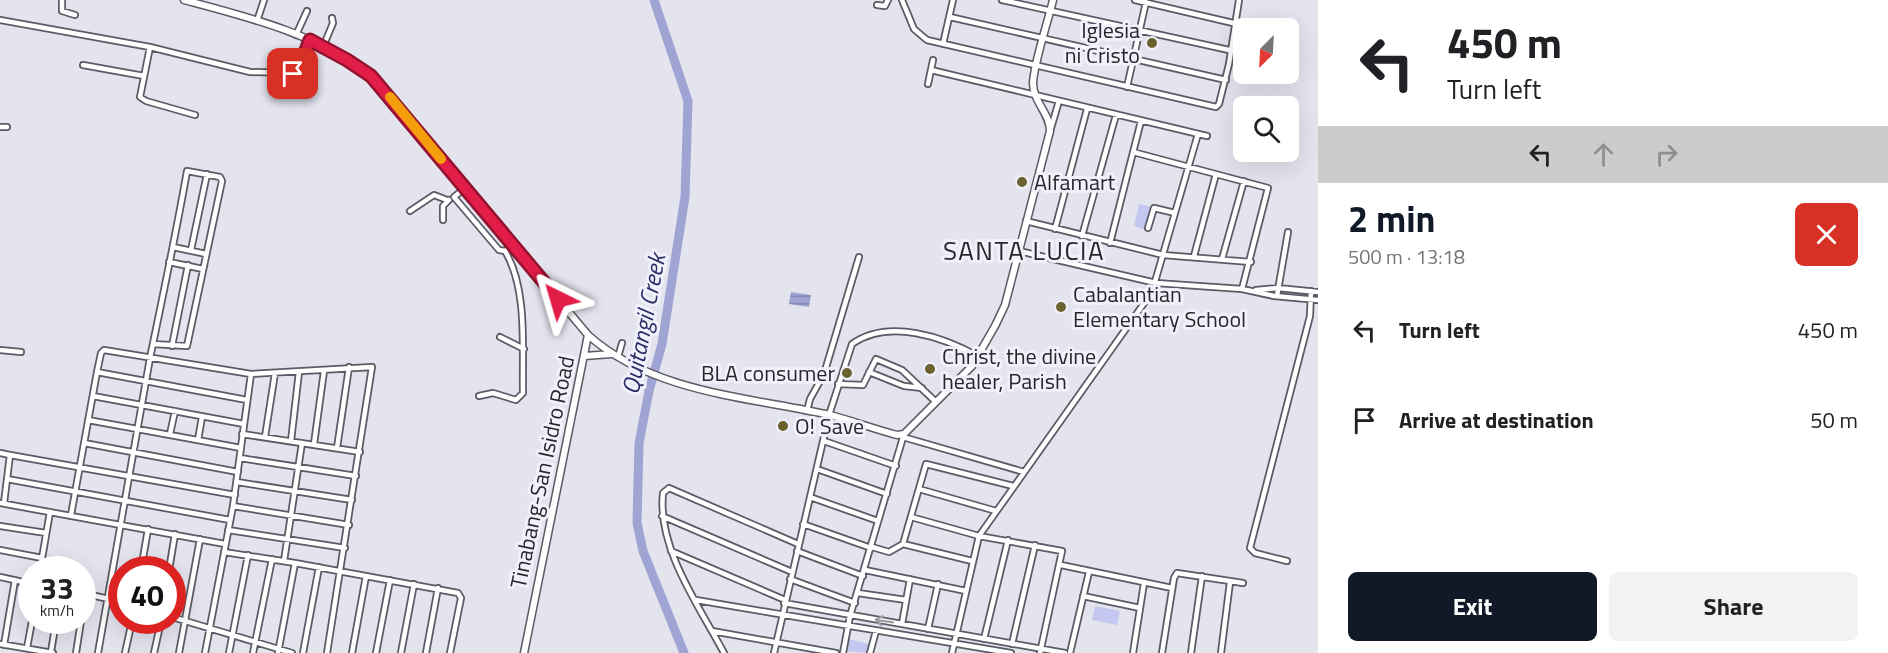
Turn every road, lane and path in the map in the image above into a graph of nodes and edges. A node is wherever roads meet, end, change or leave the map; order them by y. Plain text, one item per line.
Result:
1 (62, 0) edge
2 (184, 0) edge
3 (264, 0) edge
4 (888, 0) edge
5 (902, 0) edge
6 (953, 0) edge
7 (1002, 0) edge
8 (1053, 0) edge
9 (1135, 0) edge
10 (1239, 0) edge
11 (1146, 1) edge
12 (877, 5) dead end
13 (307, 11) dead end
14 (1050, 11) junction
15 (75, 15) dead end
16 (950, 17) junction
17 (332, 18) dead end
18 (1234, 18) edge
19 (0, 20) edge
20 (257, 21) junction
21 (1233, 23) joint
22 (1140, 32) junction
23 (296, 35) junction
24 (1044, 38) junction
25 (310, 40) junction
26 (943, 44) junction
27 (150, 47) junction
28 (323, 47) junction
29 (1229, 50) junction
30 (1134, 59) junction
31 (933, 60) dead end
32 (83, 65) dead end
33 (1038, 66) junction
34 (931, 70) junction
35 (144, 76) junction
36 (1226, 80) junction
37 (928, 84) dead end
38 (1127, 87) junction
39 (1036, 96) junction
40 (1059, 101) junction
41 (1087, 109) junction
42 (195, 115) dead end
43 (1116, 115) junction
44 (1141, 121) junction
45 (0, 127) edge
46 (7, 127) dead end
47 (1050, 131) junction
48 (1198, 134) junction
49 (1207, 136) dead end
50 (1133, 152) junction
51 (1189, 166) junction
52 (207, 174) junction
53 (1216, 174) junction
54 (1244, 181) junction
55 (465, 188) junction
56 (454, 197) junction
57 (447, 200) junction
58 (410, 211) dead end
59 (1175, 213) junction
60 (443, 220) dead end
61 (1026, 221) junction
62 (1148, 228) dead end
63 (1055, 229) junction
64 (1288, 232) dead end
65 (1082, 236) junction
66 (1110, 243) junction
67 (514, 245) junction
68 (172, 247) junction
69 (191, 250) junction
70 (505, 250) junction
71 (1019, 251) junction
72 (206, 254) junction
73 (1163, 255) junction
74 (1194, 256) junction
75 (859, 257) dead end
76 (1222, 259) junction
77 (169, 262) junction
78 (1251, 262) junction
79 (188, 266) junction
80 (203, 269) junction
81 (1156, 283) junction
82 (1278, 288) junction
83 (1242, 289) junction
84 (1256, 290) junction
85 (1311, 291) junction
86 (1318, 292) edge
87 (1277, 296) junction
88 (1311, 299) junction
89 (1318, 300) edge
90 (588, 335) junction
91 (500, 337) dead end
92 (622, 343) dead end
93 (153, 344) junction
94 (172, 345) junction
95 (524, 349) junction
96 (0, 350) edge
97 (21, 352) dead end
98 (611, 354) junction
99 (585, 356) junction
100 (618, 357) junction
101 (979, 357) junction
102 (150, 358) junction
103 (349, 367) junction
104 (324, 371) junction
105 (97, 372) junction
106 (299, 372) junction
107 (869, 372) junction
108 (274, 373) junction
109 (251, 374) junction
110 (146, 381) junction
111 (838, 384) junction
112 (922, 388) junction
113 (93, 396) junction
114 (479, 396) dead end
115 (247, 400) junction
116 (936, 402) junction
117 (142, 405) junction
118 (175, 411) junction
119 (807, 411) junction
120 (829, 415) junction
121 (202, 417) junction
122 (88, 420) junction
123 (244, 424) junction
124 (138, 429) junction
125 (242, 434) junction
126 (170, 435) junction
127 (904, 436) junction
128 (265, 437) junction
129 (198, 440) junction
130 (291, 441) junction
131 (824, 441) junction
132 (84, 443) junction
133 (302, 443) junction
134 (314, 444) junction
135 (241, 448) junction
136 (337, 448) junction
137 (133, 452) junction
138 (360, 452) junction
139 (0, 453) edge
140 (10, 455) junction
141 (240, 458) junction
142 (298, 466) junction
143 (896, 466) junction
144 (79, 467) junction
145 (817, 469) junction
146 (238, 472) junction
147 (1024, 472) junction
148 (129, 477) junction
149 (356, 477) junction
150 (7, 479) junction
151 (237, 482) junction
152 (1013, 486) junction
153 (919, 489) junction
154 (295, 490) junction
155 (75, 491) junction
156 (887, 494) junction
157 (235, 495) junction
158 (810, 497) junction
159 (124, 500) junction
160 (352, 500) junction
161 (2, 503) edge
162 (233, 506) junction
163 (996, 511) junction
164 (50, 512) junction
165 (292, 514) junction
166 (71, 515) junction
167 (662, 516) junction
168 (911, 517) junction
169 (230, 520) junction
170 (878, 521) junction
171 (120, 524) junction
172 (803, 524) junction
173 (349, 525) junction
174 (0, 526) edge
175 (148, 529) junction
176 (228, 530) junction
177 (46, 533) junction
178 (175, 534) junction
179 (979, 536) junction
180 (288, 537) junction
181 (201, 539) junction
182 (1008, 540) junction
183 (225, 544) junction
184 (798, 544) junction
185 (903, 544) junction
186 (1035, 545) junction
187 (345, 548) junction
188 (872, 548) junction
189 (0, 550) edge
190 (672, 551) junction
191 (797, 551) junction
192 (224, 552) junction
193 (248, 555) junction
194 (32, 556) edge
195 (42, 556) edge
196 (115, 556) edge
197 (143, 556) edge
198 (171, 556) edge
199 (272, 559) junction
200 (284, 561) junction
201 (972, 561) junction
202 (1287, 561) dead end
203 (295, 562) junction
204 (1061, 565) junction
205 (319, 567) junction
206 (342, 571) junction
207 (792, 572) junction
208 (1089, 572) junction
209 (864, 573) junction
210 (366, 576) junction
211 (1202, 576) junction
212 (0, 577) edge
213 (790, 579) junction
214 (910, 579) junction
215 (15, 580) junction
216 (390, 580) junction
217 (18, 581) edge
218 (1230, 582) junction
219 (1144, 583) junction
220 (1243, 583) dead end
221 (414, 584) junction
222 (938, 584) junction
223 (438, 588) junction
224 (1172, 588) junction
225 (966, 591) junction
226 (858, 593) junction
227 (96, 596) edge
228 (1083, 596) junction
229 (108, 598) joint
230 (696, 600) junction
231 (906, 600) junction
232 (784, 601) junction
233 (855, 603) junction
234 (1140, 608) junction
235 (782, 613) junction
236 (186, 616) edge
237 (850, 616) junction
238 (186, 621) edge
239 (902, 624) junction
240 (848, 626) junction
241 (209, 628) junction
242 (928, 629) junction
243 (712, 631) junction
244 (876, 631) junction
245 (30, 634) edge
246 (54, 634) edge
247 (79, 634) edge
248 (129, 634) edge
249 (158, 634) edge
250 (183, 634) edge
251 (956, 634) junction
252 (232, 636) junction
253 (984, 639) junction
254 (776, 641) junction
255 (255, 643) junction
256 (954, 643) junction
257 (1012, 644) junction
258 (2, 645) edge
259 (27, 648) junction
260 (981, 650) edge
261 (279, 651) edge
262 (1040, 651) edge
263 (52, 653) edge
264 (76, 653) edge
265 (98, 653) edge
266 (125, 653) edge
267 (154, 653) edge
268 (179, 653) edge
269 (205, 653) edge
270 (229, 653) edge
271 (254, 653) edge
272 (292, 653) edge
273 (303, 653) edge
274 (327, 653) edge
275 (352, 653) edge
276 (376, 653) edge
277 (401, 653) edge
278 (426, 653) edge
279 (450, 653) edge
280 (524, 653) edge
281 (724, 653) edge
282 (774, 653) edge
283 (836, 653) edge
284 (843, 653) edge
285 (870, 653) edge
286 (952, 653) edge
287 (1010, 653) edge
288 (1068, 653) edge
289 (1133, 653) edge
290 (1162, 653) edge
291 (1191, 653) edge
292 (1221, 653) edge

1 - 15 street
2 - 20 street, Tinabang-San Isidro Road
3 - 20 street
4 - 12 street
5 - 26 street
6 - 16 street
7 - 14 street
8 - 14 street
9 - 11 street
10 - 18 street
11 - 21 street
11 - 22 street
13 - 23 street
14 - 22 street
14 - 24 street
16 - 24 street
16 - 26 street
17 - 28 street
19 - 27 street
20 - 23 street, Tinabang-San Isidro Road
21 - 29 street
22 - 29 street
22 - 30 street
23 - 25 street, Tinabang-San Isidro Road
24 - 30 street
24 - 33 street
25 - 27 street
25 - 28 street, Tinabang-San Isidro Road
26 - 33 street
27 - 35 street
28 - 55 street, Tinabang-San Isidro Road
29 - 36 street
30 - 36 street
30 - 38 street
31 - 34 street
32 - 35 street
33 - 38 street
33 - 39 street
34 - 37 street
34 - 39 street
35 - 42 street
36 - 38 street
39 - 40 street
39 - 47 street
40 - 41 street
40 - 47 street
41 - 43 street
41 - 63 street
43 - 44 street
43 - 65 street
44 - 48 street
44 - 50 street
45 - 46 street
47 - 61 street
48 - 49 street
48 - 51 street
50 - 51 street
50 - 66 street
51 - 53 street
51 - 59 street
52 - 68 street
52 - 69 street
52 - 72 street
53 - 54 street
53 - 74 street
54 - 76 street
54 - 78 street
55 - 56 street
55 - 67 street, Tinabang-San Isidro Road
56 - 57 street
56 - 70 street
57 - 58 street
57 - 60 street
59 - 62 street
59 - 73 street
61 - 63 street
61 - 71 street
63 - 65 street
64 - 82 street
65 - 66 street
66 - 73 street
67 - 70 street
67 - 90 street, Tinabang-San Isidro Road
68 - 69 street
68 - 77 street
69 - 72 street
70 - 95 street
71 - 81 street
71 - 101 street
72 - 80 street
73 - 74 street
73 - 81 street
74 - 76 street
75 - 119 street
76 - 78 street
77 - 79 street
77 - 93 street
78 - 83 street
79 - 80 street
79 - 94 street
80 - 94 street
81 - 83 street
81 - 147 street
82 - 84 street
82 - 85 street
82 - 87 street
83 - 84 street
84 - 87 street
85 - 86 street
85 - 88 street
87 - 88 street
88 - 89 street
88 - 202 street
90 - 98 street
90 - 99 street, Tinabang-San Isidro Road
91 - 95 street
92 - 100 street
93 - 94 street
93 - 102 street
95 - 114 street
96 - 97 street
98 - 99 street
98 - 100 street
99 - 280 street, Tinabang-San Isidro Road
100 - 119 street
101 - 111 street
101 - 116 street
102 - 105 street
102 - 109 street
102 - 110 street
103 - 104 street
103 - 136 street
103 - 138 street
104 - 106 street
104 - 134 street
105 - 110 street
105 - 113 street
106 - 108 street
106 - 130 street
107 - 111 street
107 - 112 street
107 - 112 street
108 - 109 street
108 - 128 street
109 - 115 street
110 - 115 street
110 - 117 street
111 - 120 street
112 - 116 street
113 - 117 street
113 - 122 street
115 - 123 street
116 - 127 street
117 - 118 street
117 - 124 street
118 - 121 street
118 - 126 street
119 - 120 street
120 - 127 street
120 - 131 street
121 - 123 street
121 - 129 street
122 - 124 street
122 - 132 street
123 - 125 street
124 - 126 street
124 - 137 street
125 - 128 street
125 - 135 street
126 - 129 street
127 - 143 street
127 - 147 street
128 - 130 street
129 - 135 street
130 - 133 street
131 - 143 street
131 - 145 street
132 - 137 street
132 - 144 street
133 - 134 street
133 - 142 street
134 - 136 street
135 - 141 street
136 - 138 street
137 - 146 street
137 - 148 street
138 - 149 street
139 - 140 street
140 - 144 street
140 - 150 street
141 - 142 street
141 - 146 street
142 - 149 street
142 - 154 street
143 - 156 street
144 - 148 street
144 - 155 street
145 - 156 street
145 - 158 street
146 - 151 street
147 - 152 street
148 - 157 street
148 - 159 street
149 - 160 street
150 - 155 street
150 - 161 street
151 - 154 street
151 - 157 street
152 - 153 street
152 - 163 street
153 - 163 street
153 - 168 street
154 - 160 street
154 - 165 street
155 - 159 street
155 - 166 street
156 - 170 street
157 - 162 street
158 - 170 street
158 - 172 street
159 - 169 street
159 - 171 street
160 - 173 street
161 - 164 street
162 - 165 street
162 - 169 street
163 - 179 street
164 - 166 street
164 - 177 street
165 - 173 street
165 - 180 street
166 - 171 street
167 - 184 street
167 - 190 street
167 - 207 street
168 - 179 street
168 - 185 street
169 - 176 street
170 - 188 street
171 - 175 street
171 - 196 street
172 - 184 street
172 - 188 street
173 - 187 street
174 - 177 street
175 - 178 street
175 - 197 street
176 - 180 street
176 - 183 street
177 - 195 street
178 - 181 street
178 - 198 street
179 - 182 street
179 - 201 street
180 - 187 street
180 - 200 street
181 - 183 street
181 - 236 street
182 - 186 street
182 - 253 street
183 - 192 street
184 - 191 street
185 - 188 street
185 - 201 street
186 - 204 street
186 - 257 street
187 - 206 street
188 - 209 street
189 - 194 street
190 - 230 street
190 - 232 street
191 - 207 street
191 - 209 street
192 - 193 street
192 - 241 street
193 - 199 street
193 - 252 street
199 - 200 street
199 - 255 street
200 - 203 street
201 - 225 street
203 - 205 street
203 - 261 street
204 - 208 street
204 - 262 street
205 - 206 street
205 - 273 street
206 - 210 street
206 - 274 street
207 - 213 street
208 - 219 street
208 - 228 street
209 - 214 street
209 - 226 street
210 - 216 street
210 - 275 street
211 - 218 street
211 - 224 street
211 - 291 street
212 - 215 street
213 - 232 street
213 - 233 street
214 - 222 street
214 - 231 street
215 - 217 street
215 - 258 street
216 - 221 street
216 - 276 street
218 - 220 street
218 - 292 street
219 - 224 street
219 - 234 street
221 - 223 street
221 - 277 street
222 - 225 street
222 - 242 street
223 - 278 street
223 - 279 street
224 - 290 street
225 - 251 street
226 - 231 street
226 - 233 street
227 - 229 street
228 - 234 street
228 - 288 street
229 - 265 street
230 - 235 street
230 - 243 street
231 - 239 street
232 - 235 street
232 - 237 street
233 - 237 street
234 - 289 street
235 - 240 street
235 - 254 street
239 -> 237 street
237 - 240 street
238 - 241 street
239 - 242 street
240 - 244 street
240 - 284 street
241 - 252 street
241 - 269 street
242 - 251 street
243 - 254 street
243 - 281 street
244 - 256 street
244 - 285 street
245 - 259 street
246 - 263 street
247 - 264 street
248 - 266 street
249 - 267 street
250 - 268 street
251 - 253 street
251 - 256 street
252 - 255 street
252 - 270 street
253 - 257 street
254 - 282 street
254 - 283 street
255 - 261 street
255 - 271 street
256 - 260 street
256 - 286 street
257 - 262 street
258 - 259 street
259 - 263 street
260 - 287 street
261 - 272 street
262 - 288 street

